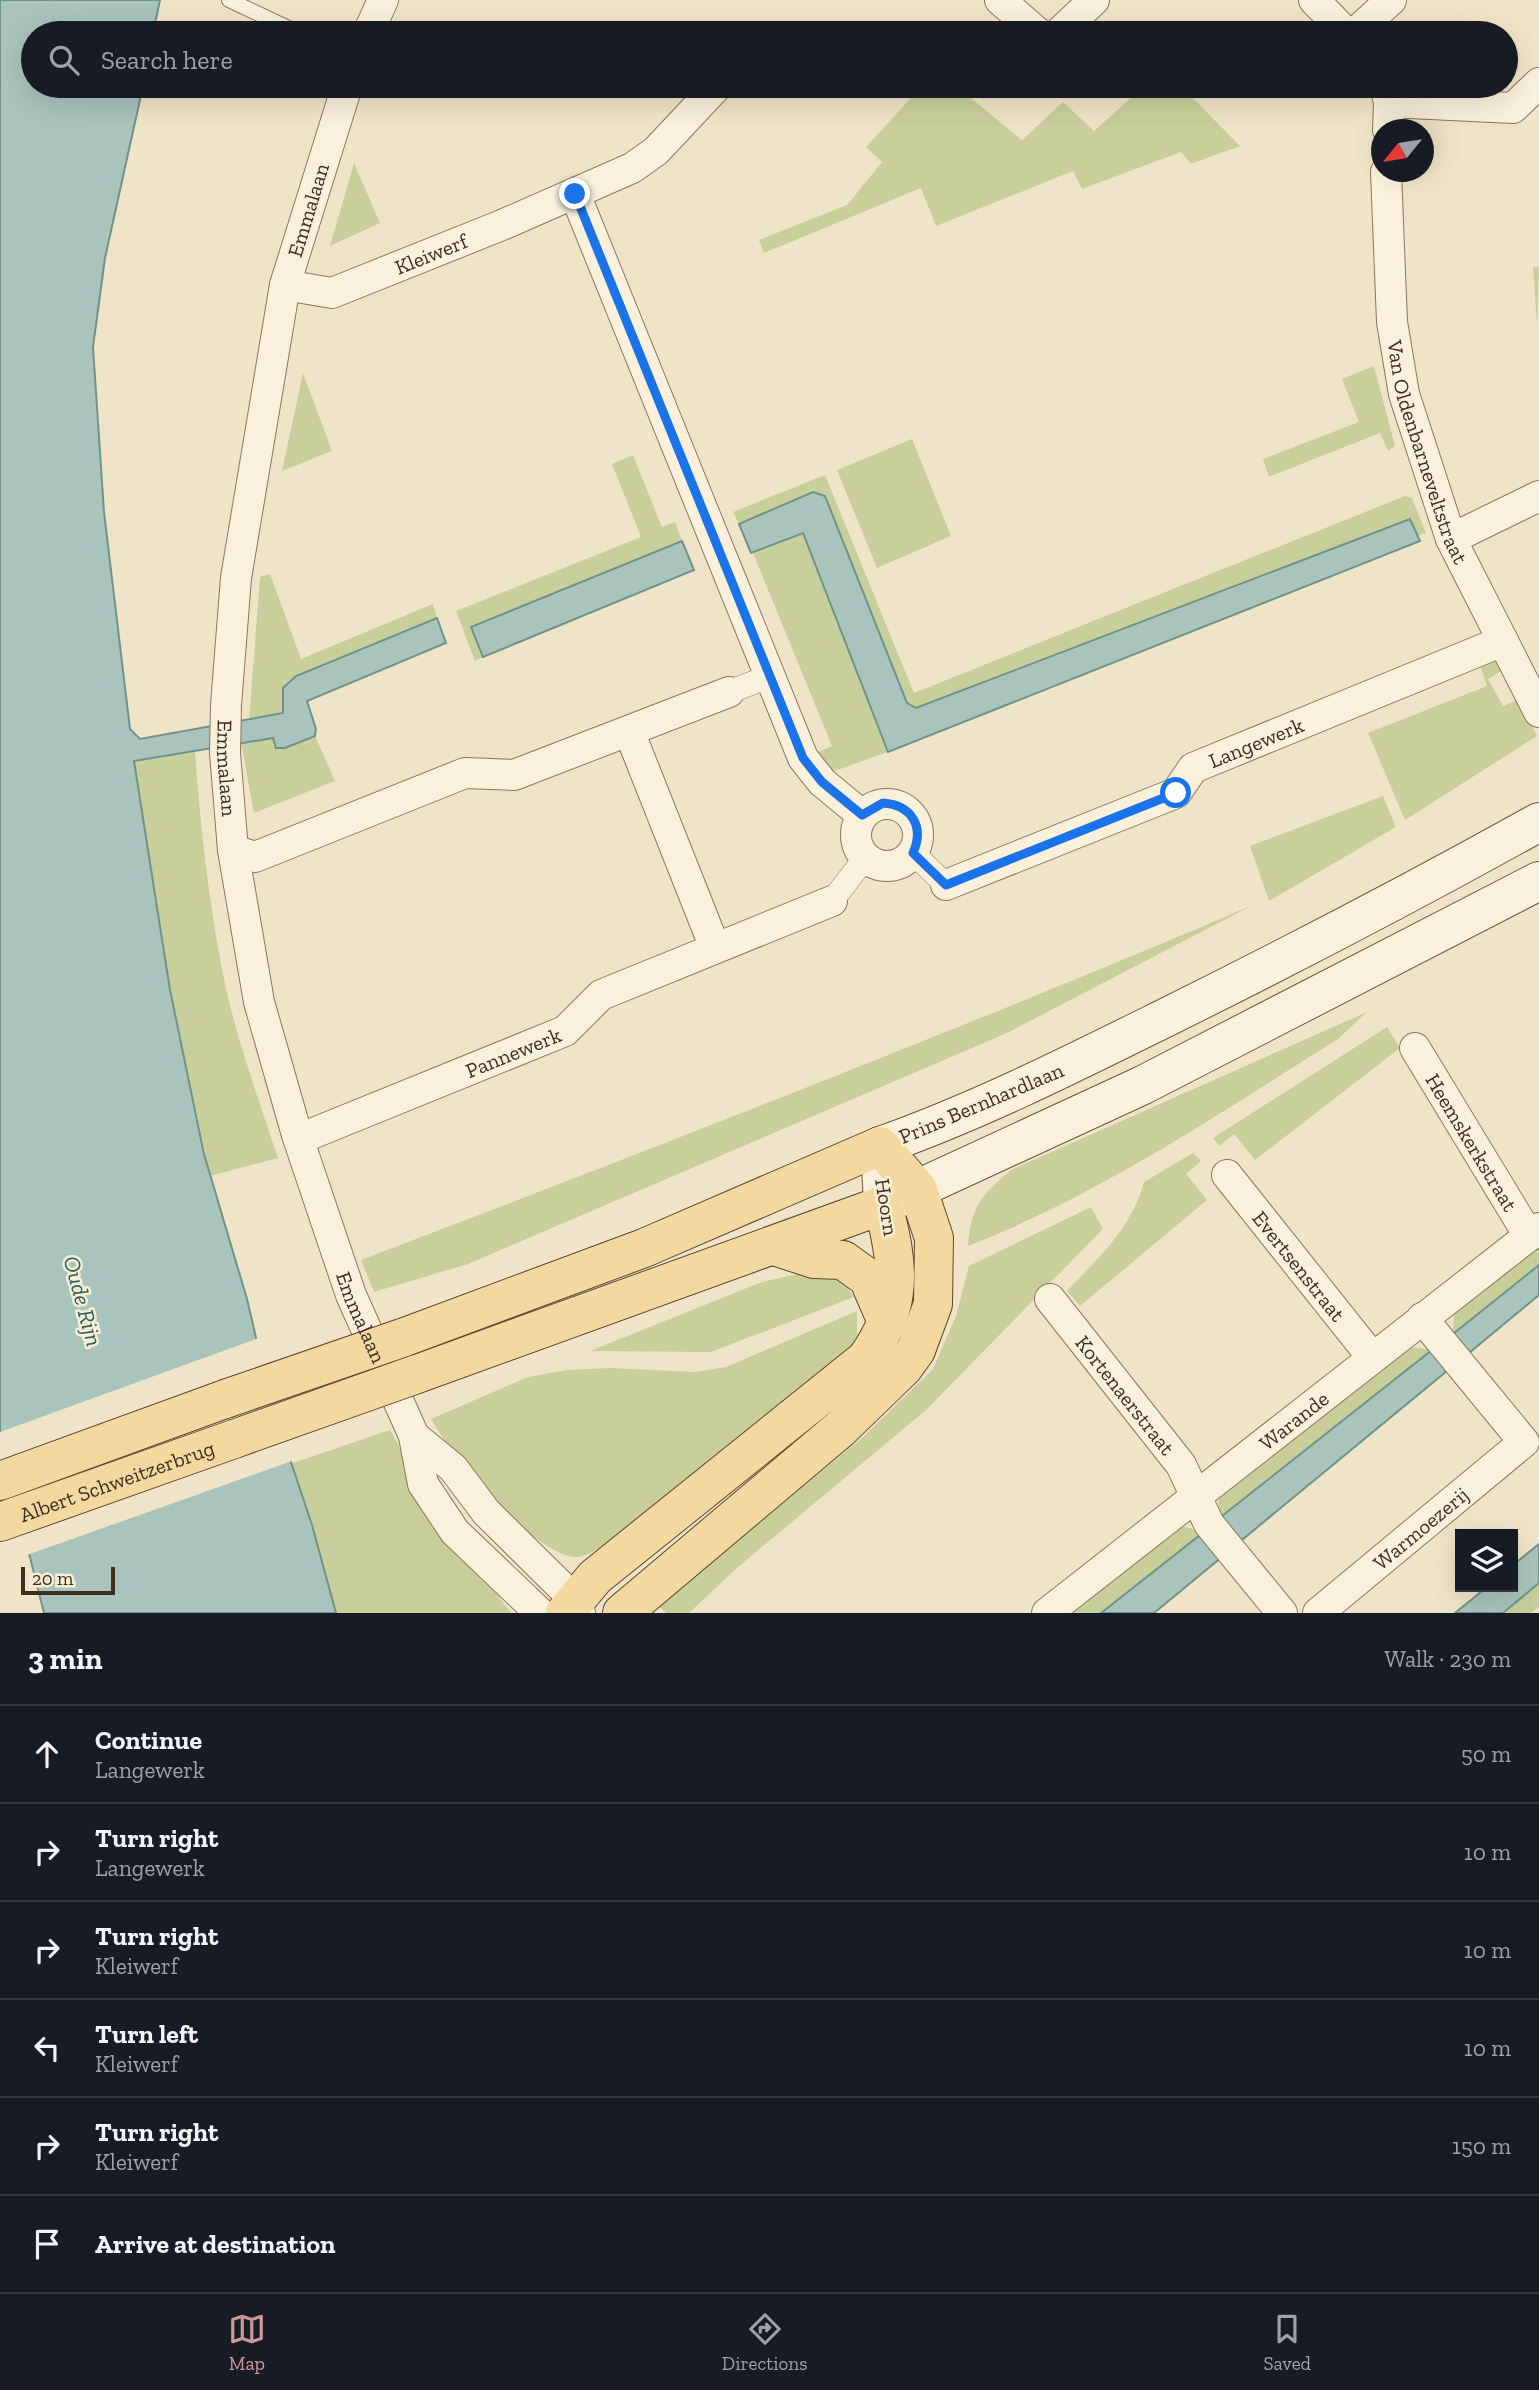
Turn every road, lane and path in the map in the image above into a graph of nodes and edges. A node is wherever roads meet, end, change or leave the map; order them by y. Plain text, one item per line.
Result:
1 (229, 0) edge
2 (383, 0) edge
3 (1000, 0) edge
4 (1094, 0) edge
5 (1314, 0) edge
6 (1391, 0) edge
7 (274, 21) edge
8 (373, 21) edge
9 (1024, 21) edge
10 (1072, 21) edge
11 (1334, 21) edge
12 (1368, 21) edge
13 (1539, 83) edge
14 (343, 98) edge
15 (706, 98) edge
16 (1387, 106) edge
17 (1386, 182) edge
18 (575, 194) junction
19 (285, 285) junction
20 (1539, 496) edge
21 (1451, 539) junction
22 (1503, 641) junction
23 (770, 676) junction
24 (729, 692) joint
25 (1539, 712) edge
26 (629, 731) junction
27 (862, 815) junction
28 (1539, 822) edge
29 (233, 850) junction
30 (913, 853) junction
31 (865, 858) junction
32 (1539, 881) edge
33 (946, 885) joint
34 (832, 901) joint
35 (715, 948) junction
36 (1415, 1048) dead end
37 (299, 1139) junction
38 (880, 1146) junction
39 (1227, 1175) dead end
40 (918, 1191) junction
41 (883, 1205) junction
42 (1534, 1232) edge
43 (774, 1246) junction
44 (1050, 1299) dead end
45 (887, 1322) junction
46 (1432, 1329) junction
47 (1373, 1357) junction
48 (225, 1399) joint
49 (1532, 1451) edge
50 (0, 1481) edge
51 (1196, 1495) junction
52 (0, 1522) edge
53 (565, 1610) edge
54 (622, 1613) edge
55 (1047, 1613) edge
56 (1282, 1613) edge
57 (1318, 1613) edge

1 - 7 lane
2 - 8 street
3 - 9 street
4 - 10 street
5 - 11 street
6 - 12 street
13 - 16 street
14 - 19 street, Emmalaan
15 - 18 street, Kleiwerf
17 - 21 street, Van Oldenbarneveltstraat
18 - 19 street, Kleiwerf
18 - 23 street
19 - 29 street, Emmalaan
20 - 21 street
21 - 22 street, Van Oldenbarneveltstraat
22 - 25 street, Van Oldenbarneveltstraat
22 - 33 street, Langewerk
23 - 24 street
23 - 27 street
24 - 26 street
26 - 29 street
26 - 35 street
27 - 30 street
27 - 31 street
28 - 38 main road, Prins Bernhardlaan
29 - 37 street, Emmalaan
30 - 31 street
30 - 33 street, Langewerk
31 - 34 street, Pannewerk
32 - 40 main road
34 - 35 street, Pannewerk
35 - 37 street, Pannewerk
36 - 42 street, Heemskerkstraat
37 - 53 street, Emmalaan
38 - 40 main road, Hoorn
38 - 41 main road, Hoorn
38 - 48 main road, Prins Bernhardlaan, bridge
39 - 47 street, Evertsenstraat
40 - 41 main road
40 - 54 main road, Hoorn
41 - 43 main road
41 - 45 main road, Hoorn
42 - 46 street, Warande
43 - 45 main road
43 - 52 main road, Albert Schweitzerbrug, bridge
44 - 51 street, Kortenaerstraat
45 - 53 main road, Hoorn
46 - 47 street, Warande
46 - 49 street, Warmoezerij
47 - 51 street, Warande
48 - 50 main road, Albert Schweitzerbrug
49 - 57 street, Warmoezerij
51 - 55 street, Warande
51 - 56 street

